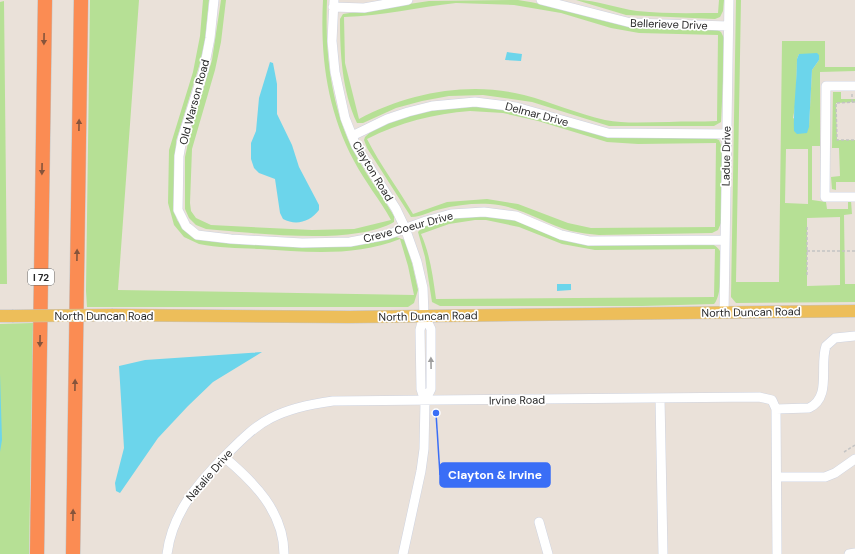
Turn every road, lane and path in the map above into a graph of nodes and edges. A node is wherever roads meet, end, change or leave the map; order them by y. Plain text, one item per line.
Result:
1 (45, 0) edge
2 (81, 0) edge
3 (214, 0) edge
4 (408, 0) edge
5 (541, 0) edge
6 (729, 0) edge
7 (333, 3) edge
8 (728, 26) junction
9 (855, 86) edge
10 (855, 102) edge
11 (726, 134) junction
12 (352, 136) junction
13 (855, 140) edge
14 (855, 197) edge
15 (186, 226) joint
16 (806, 227) dead end
17 (405, 228) junction
18 (725, 240) junction
19 (807, 251) junction
20 (855, 251) edge
21 (807, 277) dead end
22 (855, 311) edge
23 (724, 313) junction
24 (424, 315) junction
25 (6, 316) edge
26 (855, 336) edge
27 (660, 398) junction
28 (425, 401) junction
29 (776, 409) junction
30 (257, 426) joint
31 (855, 445) edge
32 (844, 452) dead end
33 (224, 457) junction
34 (855, 459) edge
35 (777, 477) junction
36 (38, 481) junction
37 (539, 522) dead end
38 (855, 553) edge
39 (37, 554) edge
40 (43, 554) edge
41 (73, 554) edge
42 (167, 554) edge
43 (284, 554) edge
44 (403, 554) edge
45 (548, 554) edge
46 (663, 554) edge
47 (778, 554) edge
48 (849, 554) edge

1 -> 36 highway, I 72
41 -> 2 highway
3 - 15 street, Old Warson Road
4 - 7 street
5 - 8 street, Bellerieve Drive
6 - 8 street, Ladue Drive
7 - 12 street, Clayton Road
8 - 11 street, Ladue Drive
9 - 14 street
10 - 13 path
11 - 12 street, Delmar Drive
11 - 18 street, Ladue Drive
12 - 17 street, Clayton Road
15 - 17 street, Creve Coeur Drive
16 - 19 path
17 - 18 street, Creve Coeur Drive
17 - 24 street, Clayton Road
18 - 23 street, Ladue Drive
19 - 20 path
19 - 21 path
22 - 23 main road, North Duncan Road
23 - 24 main road, North Duncan Road
24 - 25 main road, North Duncan Road, bridge
24 - 28 street, Clayton Road
26 - 29 street
27 - 28 street, Irvine Road
27 - 29 street, Irvine Road
27 - 46 street
28 - 30 street, Irvine Road
28 - 44 street
29 - 35 street
30 - 33 street, Natalie Drive
31 - 32 path
33 - 42 street, Natalie Drive
33 - 43 street
34 - 35 street
35 - 47 street
36 - 39 highway, I 72
36 - 40 street
37 - 45 street
38 - 48 street

